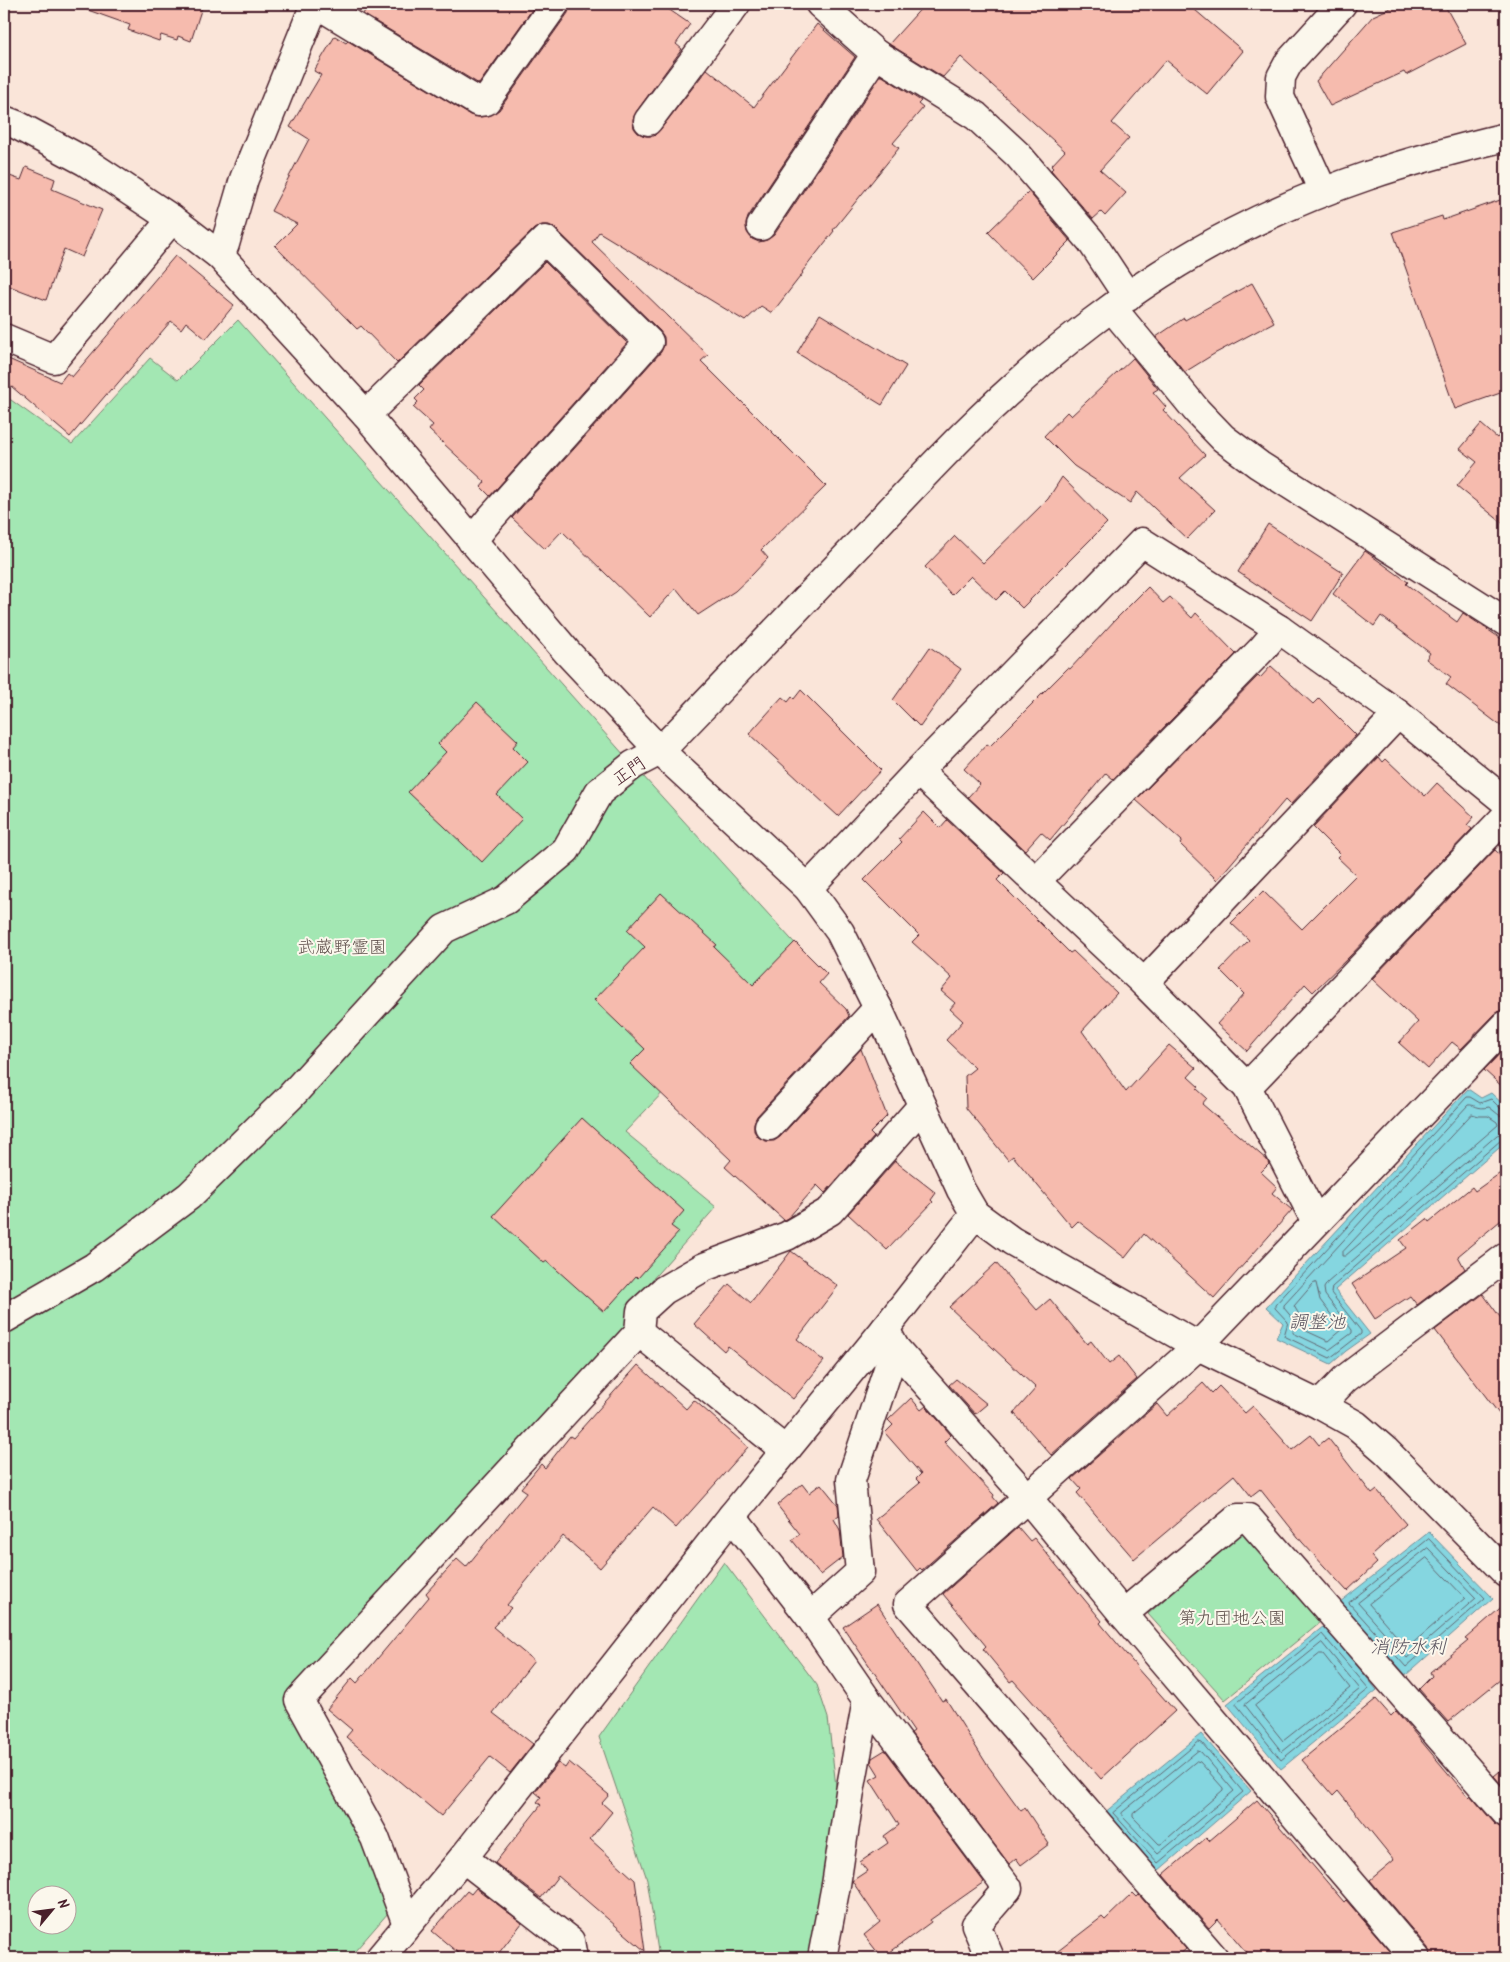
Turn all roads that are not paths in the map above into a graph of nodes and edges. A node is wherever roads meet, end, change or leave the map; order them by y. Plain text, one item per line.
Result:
1 (316, 4) edge
2 (555, 4) edge
3 (736, 4) edge
4 (820, 4) edge
5 (1342, 4) edge
6 (876, 54) junction
7 (4, 120) edge
8 (648, 121) dead end
9 (1506, 137) edge
10 (1323, 191) junction
11 (172, 219) junction
12 (761, 226) dead end
13 (220, 256) junction
14 (1120, 303) junction
15 (4, 338) edge
16 (366, 415) junction
17 (472, 541) junction
18 (1506, 622) edge
19 (1279, 629) junction
20 (1398, 714) junction
21 (660, 751) junction
22 (918, 771) junction
23 (1506, 802) edge
24 (1506, 816) edge
25 (1036, 882) junction
26 (808, 888) junction
27 (1144, 983) junction
28 (878, 1008) junction
29 (1506, 1025) edge
30 (1247, 1087) junction
31 (922, 1106) junction
32 (768, 1126) dead end
33 (975, 1214) junction
34 (1316, 1222) junction
35 (1506, 1256) edge
36 (4, 1318) edge
37 (639, 1332) junction
38 (890, 1338) junction
39 (1198, 1346) junction
40 (1320, 1406) junction
41 (786, 1451) junction
42 (1027, 1498) junction
43 (732, 1516) junction
44 (1506, 1573) edge
45 (1123, 1614) junction
46 (810, 1617) junction
47 (867, 1700) junction
48 (1506, 1814) edge
49 (463, 1858) junction
50 (407, 1924) junction
51 (380, 1958) edge
52 (573, 1958) edge
53 (822, 1958) edge
54 (990, 1958) edge
55 (1214, 1958) edge
56 (1416, 1958) edge

1 - 2 street
1 - 13 street
3 - 8 street
4 - 6 street
5 - 10 street
6 - 12 street
6 - 14 street
7 - 11 street
9 - 10 street, 正門
10 - 14 street, 正門
11 - 13 street
11 - 15 street
13 - 16 street
14 - 18 street
14 - 21 street, 正門
16 - 17 street
16 - 17 street
17 - 21 street
19 - 20 street
19 - 22 street
19 - 25 street
20 - 23 street
20 - 27 street
21 - 26 street
21 - 36 street, 正門
22 - 25 street
22 - 26 street
24 - 30 street
25 - 27 street
26 - 28 street
27 - 30 street
28 - 31 street
28 - 32 street
29 - 34 street
30 - 34 street
31 - 33 street
31 - 37 street
33 - 38 street
33 - 39 street
34 - 39 street
35 - 40 street
37 - 41 street
37 - 50 street
38 - 41 street
38 - 42 street
38 - 46 street
39 - 40 street
39 - 42 street
40 - 44 street
41 - 43 street
42 - 45 street
42 - 55 street
43 - 46 street
43 - 49 street
45 - 48 street
45 - 56 street
46 - 47 street
47 - 53 street
47 - 54 street
49 - 50 street
49 - 52 street
50 - 51 street

